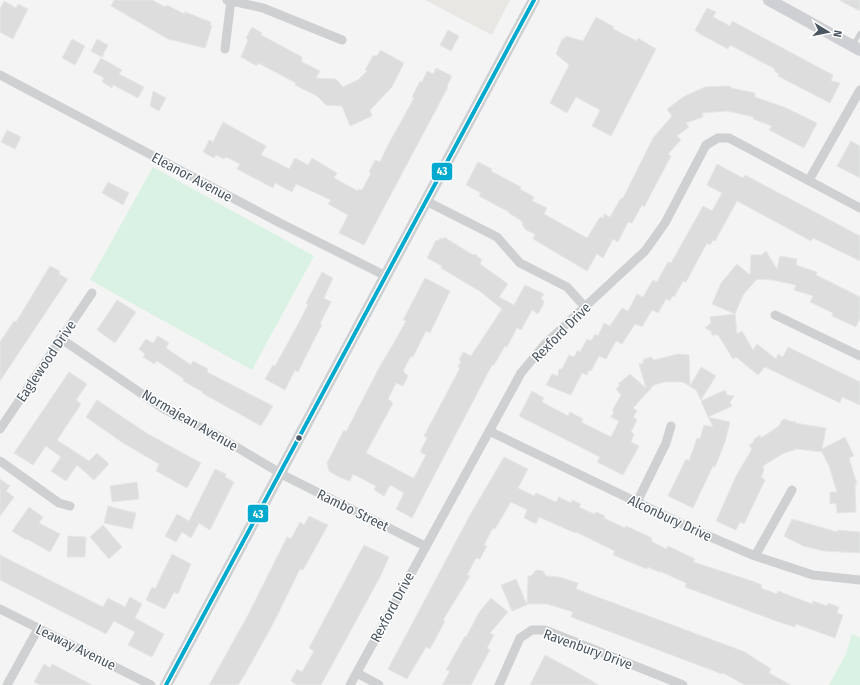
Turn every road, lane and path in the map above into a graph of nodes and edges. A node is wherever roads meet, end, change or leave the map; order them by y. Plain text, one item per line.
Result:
1 (230, 0) edge
2 (534, 0) edge
3 (769, 0) edge
4 (860, 33) edge
5 (342, 40) dead end
6 (856, 48) edge
7 (225, 49) dead end
8 (0, 75) edge
9 (860, 90) edge
10 (809, 180) junction
11 (426, 201) junction
12 (860, 208) edge
13 (386, 276) junction
14 (92, 293) dead end
15 (585, 307) junction
16 (775, 315) dead end
17 (60, 338) junction
18 (860, 356) edge
19 (671, 426) dead end
20 (0, 430) edge
21 (488, 431) junction
22 (0, 461) edge
23 (280, 474) junction
24 (792, 490) dead end
25 (637, 502) junction
26 (70, 506) dead end
27 (425, 546) junction
28 (755, 556) junction
29 (860, 580) edge
30 (0, 609) edge
31 (38, 629) junction
32 (357, 673) junction
33 (7, 685) edge
34 (152, 685) edge
35 (166, 685) edge
36 (350, 685) edge
37 (379, 685) edge
38 (499, 685) edge
39 (683, 685) edge

1 - 5 street
1 - 7 street
2 - 11 main road
3 - 6 main road
4 - 6 lane
8 - 13 street, Eleanor Avenue
9 - 10 street
10 - 12 street, Rexford Drive
10 - 15 street, Rexford Drive
11 - 13 main road
11 - 15 street
13 - 23 main road
14 - 17 street, Eaglewood Drive
15 - 21 street, Rexford Drive
16 - 18 street
17 - 20 street, Eaglewood Drive
17 - 23 street, Normajean Avenue
19 - 25 street
21 - 25 street, Alconbury Drive
21 - 27 street, Rexford Drive
22 - 26 street
23 - 27 street, Rambo Street
23 - 35 main road
24 - 28 street
25 - 28 street, Alconbury Drive
27 - 32 street, Rexford Drive
28 - 29 street, Alconbury Drive
30 - 31 street, Leaway Avenue
31 - 33 street
31 - 34 street, Leaway Avenue
32 - 36 street, Rexford Drive
32 - 37 street
38 - 39 street, Ravenbury Drive

